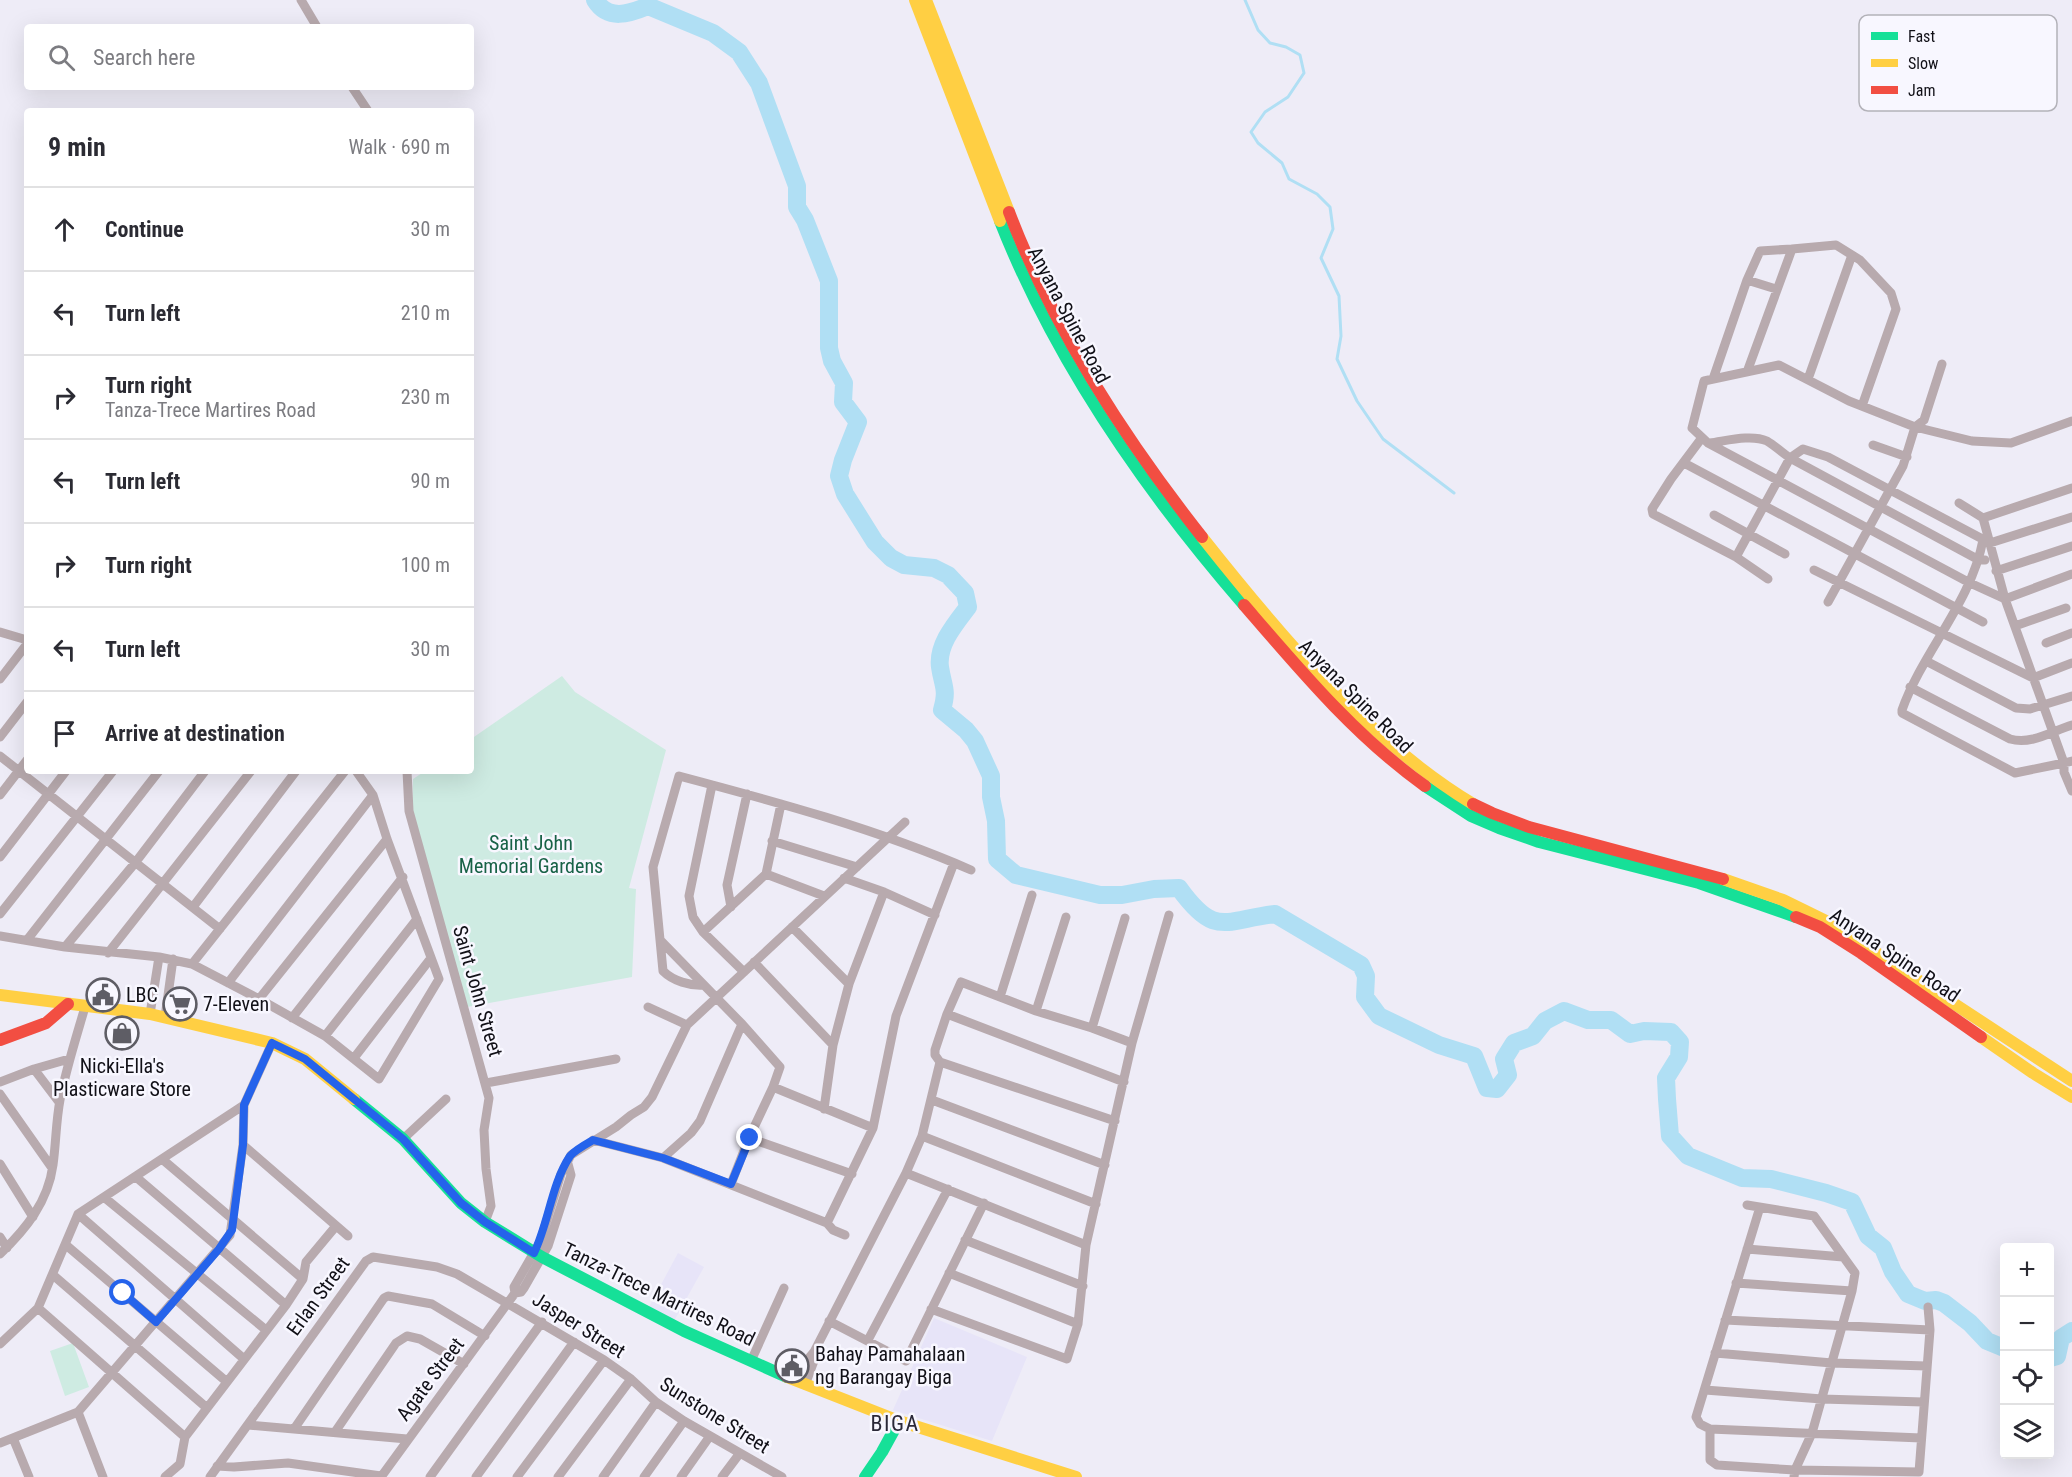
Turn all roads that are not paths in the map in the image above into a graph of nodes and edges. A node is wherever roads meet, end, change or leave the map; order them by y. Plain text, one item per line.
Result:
1 (301, 0) edge
2 (915, 0) edge
3 (926, 0) edge
4 (315, 24) edge
5 (354, 90) edge
6 (366, 108) edge
7 (1792, 249) junction
8 (1852, 255) junction
9 (1747, 280) junction
10 (1776, 289) junction
11 (1942, 364) dead end
12 (1747, 372) junction
13 (1713, 379) junction
14 (1808, 379) junction
15 (1862, 406) junction
16 (2072, 421) edge
17 (1915, 427) junction
18 (1705, 441) junction
19 (1873, 444) dead end
20 (1907, 457) junction
21 (1790, 458) junction
22 (1684, 462) junction
23 (1777, 480) junction
24 (2072, 488) edge
25 (1888, 490) junction
26 (1959, 503) dead end
27 (1764, 505) junction
28 (1880, 507) junction
29 (1714, 515) dead end
30 (2072, 517) edge
31 (1983, 518) junction
32 (1869, 528) junction
33 (1750, 535) junction
34 (1987, 542) junction
35 (2072, 546) edge
36 (1785, 554) dead end
37 (1853, 554) junction
38 (1736, 557) junction
39 (1979, 560) junction
40 (1994, 560) junction
41 (1815, 570) dead end
42 (1996, 571) junction
43 (2072, 574) edge
44 (1768, 579) dead end
45 (1840, 581) junction
46 (1970, 583) junction
47 (2005, 598) junction
48 (1828, 602) dead end
49 (1956, 606) junction
50 (2066, 608) dead end
51 (1983, 622) dead end
52 (2015, 626) junction
53 (0, 632) edge
54 (1942, 632) junction
55 (2072, 633) edge
56 (24, 641) edge
57 (2046, 644) dead end
58 (24, 646) edge
59 (1926, 661) junction
60 (2072, 663) edge
61 (2033, 678) junction
62 (0, 679) edge
63 (1910, 687) junction
64 (2072, 696) edge
65 (24, 706) edge
66 (2043, 706) junction
67 (2072, 725) edge
68 (2053, 731) junction
69 (0, 737) edge
70 (0, 756) edge
71 (2068, 762) edge
72 (24, 764) edge
73 (19, 770) junction
74 (24, 774) edge
75 (24, 774) edge
76 (64, 774) edge
77 (111, 774) edge
78 (157, 774) edge
79 (203, 774) edge
80 (249, 774) edge
81 (294, 774) edge
82 (343, 774) edge
83 (358, 774) edge
84 (407, 774) edge
85 (712, 785) junction
86 (2072, 791) edge
87 (49, 793) junction
88 (747, 794) junction
89 (0, 795) edge
90 (373, 795) junction
91 (781, 804) junction
92 (78, 816) junction
93 (905, 822) dead end
94 (887, 838) junction
95 (107, 839) junction
96 (387, 839) junction
97 (772, 841) junction
98 (0, 857) edge
99 (135, 863) junction
100 (954, 863) junction
101 (857, 867) junction
102 (971, 870) dead end
103 (766, 874) junction
104 (403, 877) junction
105 (844, 878) junction
106 (163, 885) junction
107 (884, 892) junction
108 (1032, 895) dead end
109 (824, 896) junction
110 (193, 907) junction
111 (731, 908) junction
112 (0, 914) edge
113 (935, 915) junction
114 (1169, 915) dead end
115 (1066, 917) dead end
116 (1125, 918) dead end
117 (417, 919) junction
118 (792, 927) junction
119 (220, 929) junction
120 (703, 932) junction
121 (0, 936) edge
122 (27, 940) junction
123 (660, 940) junction
124 (65, 947) junction
125 (108, 953) junction
126 (159, 957) junction
127 (431, 958) junction
128 (173, 959) junction
129 (754, 962) junction
130 (192, 964) junction
131 (744, 972) junction
132 (228, 983) junction
133 (849, 984) junction
134 (705, 985) junction
135 (0, 995) edge
136 (716, 997) junction
137 (1000, 997) junction
138 (260, 999) junction
139 (68, 1004) junction
140 (85, 1007) junction
141 (648, 1007) dead end
142 (1036, 1011) junction
143 (150, 1014) junction
144 (947, 1014) junction
145 (165, 1017) junction
146 (292, 1018) junction
147 (742, 1024) junction
148 (687, 1025) junction
149 (1092, 1028) junction
150 (325, 1036) junction
151 (0, 1040) edge
152 (272, 1043) junction
153 (1132, 1043) junction
154 (833, 1045) junction
155 (354, 1058) junction
156 (69, 1059) junction
157 (616, 1059) dead end
158 (940, 1062) junction
159 (34, 1069) junction
160 (2072, 1080) edge
161 (0, 1082) edge
162 (1124, 1082) junction
163 (486, 1083) junction
164 (774, 1087) junction
165 (0, 1094) edge
166 (2072, 1097) edge
167 (446, 1099) dead end
168 (932, 1100) junction
169 (59, 1102) junction
170 (244, 1105) junction
171 (824, 1108) junction
172 (1115, 1121) junction
173 (873, 1128) junction
174 (922, 1136) junction
175 (750, 1138) junction
176 (403, 1139) junction
177 (593, 1140) junction
178 (243, 1145) junction
179 (663, 1158) junction
180 (162, 1159) junction
181 (0, 1164) edge
182 (1106, 1165) junction
183 (52, 1168) junction
184 (906, 1173) junction
185 (852, 1174) junction
186 (136, 1177) junction
187 (731, 1184) junction
188 (948, 1189) junction
189 (105, 1198) junction
190 (984, 1203) junction
191 (1096, 1204) junction
192 (1746, 1205) dead end
193 (1760, 1207) junction
194 (78, 1214) junction
195 (33, 1217) junction
196 (233, 1221) junction
197 (485, 1222) junction
198 (827, 1223) junction
199 (336, 1226) junction
200 (844, 1234) dead end
201 (348, 1236) dead end
202 (0, 1237) edge
203 (965, 1240) junction
204 (66, 1245) junction
205 (1086, 1245) junction
206 (219, 1249) junction
207 (1747, 1249) junction
208 (3, 1251) edge
209 (538, 1255) junction
210 (1843, 1257) junction
211 (949, 1273) junction
212 (53, 1275) junction
213 (197, 1275) junction
214 (303, 1280) junction
215 (1736, 1283) junction
216 (1083, 1286) junction
217 (784, 1288) dead end
218 (1852, 1291) junction
219 (175, 1300) junction
220 (508, 1303) junction
221 (286, 1305) junction
222 (1928, 1307) dead end
223 (38, 1308) junction
224 (931, 1309) junction
225 (1725, 1320) junction
226 (156, 1322) junction
227 (542, 1322) junction
228 (829, 1322) junction
229 (1078, 1324) junction
230 (1842, 1327) junction
231 (266, 1330) junction
232 (1929, 1330) junction
233 (485, 1336) junction
234 (868, 1340) junction
235 (574, 1342) junction
236 (0, 1344) edge
237 (135, 1345) junction
238 (1715, 1353) junction
239 (244, 1359) junction
240 (604, 1360) junction
241 (751, 1360) junction
242 (1832, 1363) junction
243 (464, 1364) junction
244 (1926, 1366) junction
245 (112, 1373) junction
246 (631, 1379) junction
247 (227, 1382) junction
248 (802, 1383) junction
249 (1705, 1390) junction
250 (1822, 1399) junction
251 (656, 1402) junction
252 (1923, 1402) junction
253 (207, 1408) junction
254 (78, 1412) junction
255 (684, 1421) junction
256 (899, 1421) junction
257 (248, 1425) junction
258 (294, 1429) junction
259 (1710, 1429) junction
260 (336, 1432) junction
261 (1812, 1433) junction
262 (710, 1436) junction
263 (185, 1437) junction
264 (14, 1438) junction
265 (1921, 1438) junction
266 (407, 1439) junction
267 (0, 1443) edge
268 (740, 1453) junction
269 (218, 1466) junction
270 (764, 1473) edge
271 (1795, 1473) edge
272 (29, 1477) edge
273 (103, 1477) edge
274 (165, 1477) edge
275 (210, 1477) edge
276 (381, 1477) edge
277 (430, 1477) edge
278 (476, 1477) edge
279 (517, 1477) edge
280 (558, 1477) edge
281 (603, 1477) edge
282 (644, 1477) edge
283 (681, 1477) edge
284 (722, 1477) edge
285 (783, 1477) edge
286 (865, 1477) edge
287 (1076, 1477) edge

1 - 4 street
2 - 166 main road, Anyana Spine Road
3 - 160 main road, Anyana Spine Road
5 - 6 street
7 - 8 street
7 - 9 street
7 - 10 street
8 - 14 street
8 - 15 street
9 - 10 street
9 - 13 street
10 - 12 street
11 - 17 street
12 - 13 street
12 - 14 street
13 - 18 street
14 - 15 street
15 - 17 street
16 - 17 street
17 - 20 street
18 - 21 street
18 - 22 street
18 - 23 street
19 - 20 street
20 - 25 street
21 - 23 street
21 - 25 street
21 - 28 street
22 - 27 street
22 - 38 street
23 - 27 street
23 - 32 street
24 - 31 street
25 - 28 street
25 - 34 street
26 - 31 street
27 - 33 street
27 - 37 street
28 - 32 street
28 - 39 street
29 - 33 street
30 - 34 street
31 - 34 street
32 - 37 street
32 - 46 street
33 - 36 street
33 - 38 street
34 - 39 street
34 - 40 street
35 - 42 street
37 - 45 street
37 - 49 street
38 - 44 street
39 - 40 street
39 - 46 street
40 - 42 street
41 - 45 street
42 - 47 street
43 - 47 street
45 - 48 street
45 - 54 street
46 - 47 street
46 - 49 street
47 - 52 street
49 - 51 street
49 - 54 street
50 - 52 street
52 - 61 street
53 - 56 street
54 - 59 street
54 - 61 street
55 - 57 street
58 - 62 street
59 - 63 street
59 - 66 street
60 - 61 street
61 - 66 street
63 - 68 street
63 - 71 street
64 - 66 street
65 - 69 street
66 - 68 street
67 - 68 street
68 - 71 street
70 - 73 street
71 - 86 street
72 - 73 street
73 - 74 street
73 - 89 street
75 - 87 street
76 - 87 street
77 - 92 street
78 - 95 street
79 - 99 street
80 - 106 street
81 - 110 street
82 - 119 street
83 - 90 street
84 - 163 street, Saint John Street
85 - 88 street
85 - 120 street
85 - 123 street
87 - 92 street
87 - 98 street
88 - 91 street
88 - 111 street
90 - 96 street
90 - 132 street
91 - 94 street
91 - 97 street
92 - 95 street
92 - 112 street
93 - 94 street
94 - 100 street
94 - 101 street
95 - 99 street
95 - 122 street
96 - 104 street
96 - 138 street
97 - 101 street
97 - 103 street
99 - 106 street
99 - 124 street
100 - 102 street
100 - 113 street
101 - 105 street
103 - 109 street
103 - 111 street
104 - 117 street
104 - 146 street
105 - 107 street
105 - 109 street
106 - 110 street
106 - 125 street
107 - 113 street
107 - 133 street
108 - 137 street
109 - 118 street
110 - 119 street
111 - 120 street
113 - 173 street
114 - 153 street
115 - 142 street
116 - 149 street
117 - 127 street
117 - 150 street
118 - 129 street
118 - 133 street
119 - 130 street
120 - 131 street
121 - 122 street
122 - 124 street
123 - 134 street
123 - 134 street
124 - 125 street
125 - 126 street
126 - 128 street
126 - 143 street
127 - 155 street
127 - 155 street
128 - 130 street
128 - 145 street
129 - 131 street
129 - 154 street
130 - 132 street
131 - 136 street
132 - 138 street
133 - 154 street
134 - 136 street
135 - 139 main road, Tanza-Trece Martires Road
136 - 147 street
136 - 148 street
137 - 142 street
137 - 144 street
138 - 146 street
139 - 140 main road, Tanza-Trece Martires Road
139 - 151 main road
140 - 143 main road, Tanza-Trece Martires Road
140 - 156 street
141 - 148 street
142 - 149 street
143 - 145 main road, Tanza-Trece Martires Road
144 - 158 street
144 - 162 street
145 - 152 main road, Tanza-Trece Martires Road
146 - 150 street
147 - 164 street
147 - 179 street
148 - 177 street
149 - 153 street
150 - 155 street
152 - 170 street
152 - 176 main road, Tanza-Trece Martires Road
153 - 162 street
154 - 171 street
156 - 159 street
156 - 169 street
157 - 163 street
158 - 168 street
158 - 172 street
159 - 161 street
159 - 169 street
162 - 172 street
163 - 197 street, Saint John Street
164 - 171 street
164 - 175 street
165 - 183 street
167 - 176 street
168 - 174 street
168 - 182 street
169 - 183 street
170 - 178 street
170 - 180 street
171 - 173 street
172 - 182 street
173 - 185 street
174 - 184 street
174 - 191 street
175 - 185 street
175 - 187 street
176 - 197 main road, Tanza-Trece Martires Road
177 - 179 street
177 - 209 street, Agate Street
178 - 196 street
178 - 199 street
179 - 187 street
180 - 186 street
180 - 196 street
181 - 195 street
182 - 191 street
183 - 195 street
184 - 188 street
184 - 228 street
185 - 198 street
186 - 189 street
186 - 206 street
187 - 198 street
188 - 190 street
188 - 234 street
189 - 194 street
189 - 213 street
190 - 203 street
190 - 205 street
191 - 205 street
192 - 193 street
193 - 207 street
193 - 210 street
194 - 204 street
194 - 219 street
195 - 208 street
196 - 206 street
196 - 214 street
197 - 209 main road, Tanza-Trece Martires Road
198 - 200 street
199 - 201 street
199 - 214 street
202 - 208 street
203 - 211 street
203 - 216 street
204 - 212 street
204 - 226 street
205 - 216 street
206 - 213 street
206 - 221 street
207 - 210 street
207 - 215 street
209 - 220 street, Agate Street
209 - 241 main road, Tanza-Trece Martires Road
210 - 218 street
211 - 224 street
211 - 229 street
212 - 223 street
212 - 237 street
213 - 219 street
213 - 231 street
214 - 221 street
215 - 218 street
215 - 225 street
216 - 229 street
217 - 241 street
218 - 230 street
219 - 226 street
219 - 239 street
220 - 227 street, Jasper Street
220 - 233 street, Agate Street
220 - 257 street, Erlan Street
221 - 231 street
222 - 232 street
223 - 236 street
223 - 245 street
224 - 229 street
224 - 234 street
225 - 230 street
225 - 238 street
226 - 237 street
226 - 247 street
227 - 235 street, Jasper Street
227 - 277 street
228 - 234 street
228 - 248 street
230 - 232 street
230 - 242 street
231 - 239 street
232 - 244 street
233 - 243 street, Agate Street
233 - 258 street
235 - 240 street, Jasper Street
235 - 278 street
237 - 245 street
237 - 253 street
238 - 242 street
238 - 249 street
239 - 247 street
240 - 246 street, Jasper Street
240 - 279 street
241 - 248 main road, Tanza-Trece Martires Road
242 - 244 street
242 - 250 street
243 - 260 street
243 - 266 street, Agate Street
244 - 252 street
245 - 254 street
245 - 263 street
246 - 251 street, Sunstone Street
246 - 280 street
247 - 253 street
248 - 256 main road, Tanza-Trece Martires Road
249 - 250 street
249 - 259 street
250 - 252 street
250 - 261 street
251 - 255 street, Sunstone Street
251 - 281 street
252 - 265 street
253 - 263 street
254 - 264 street
254 - 273 street
255 - 262 street, Sunstone Street
255 - 282 street
256 - 286 main road
256 - 287 main road, Tanza-Trece Martires Road
257 - 258 street
257 - 269 street, Erlan Street
258 - 260 street
259 - 261 street
259 - 271 street
260 - 266 street
261 - 265 street
261 - 271 street
262 - 268 street, Sunstone Street
262 - 283 street
263 - 274 street
264 - 267 street
264 - 272 street
265 - 271 street
266 - 276 street, Agate Street
268 - 270 street, Sunstone Street
268 - 284 street
269 - 275 street, Erlan Street
269 - 276 street
270 - 285 street, Sunstone Street

